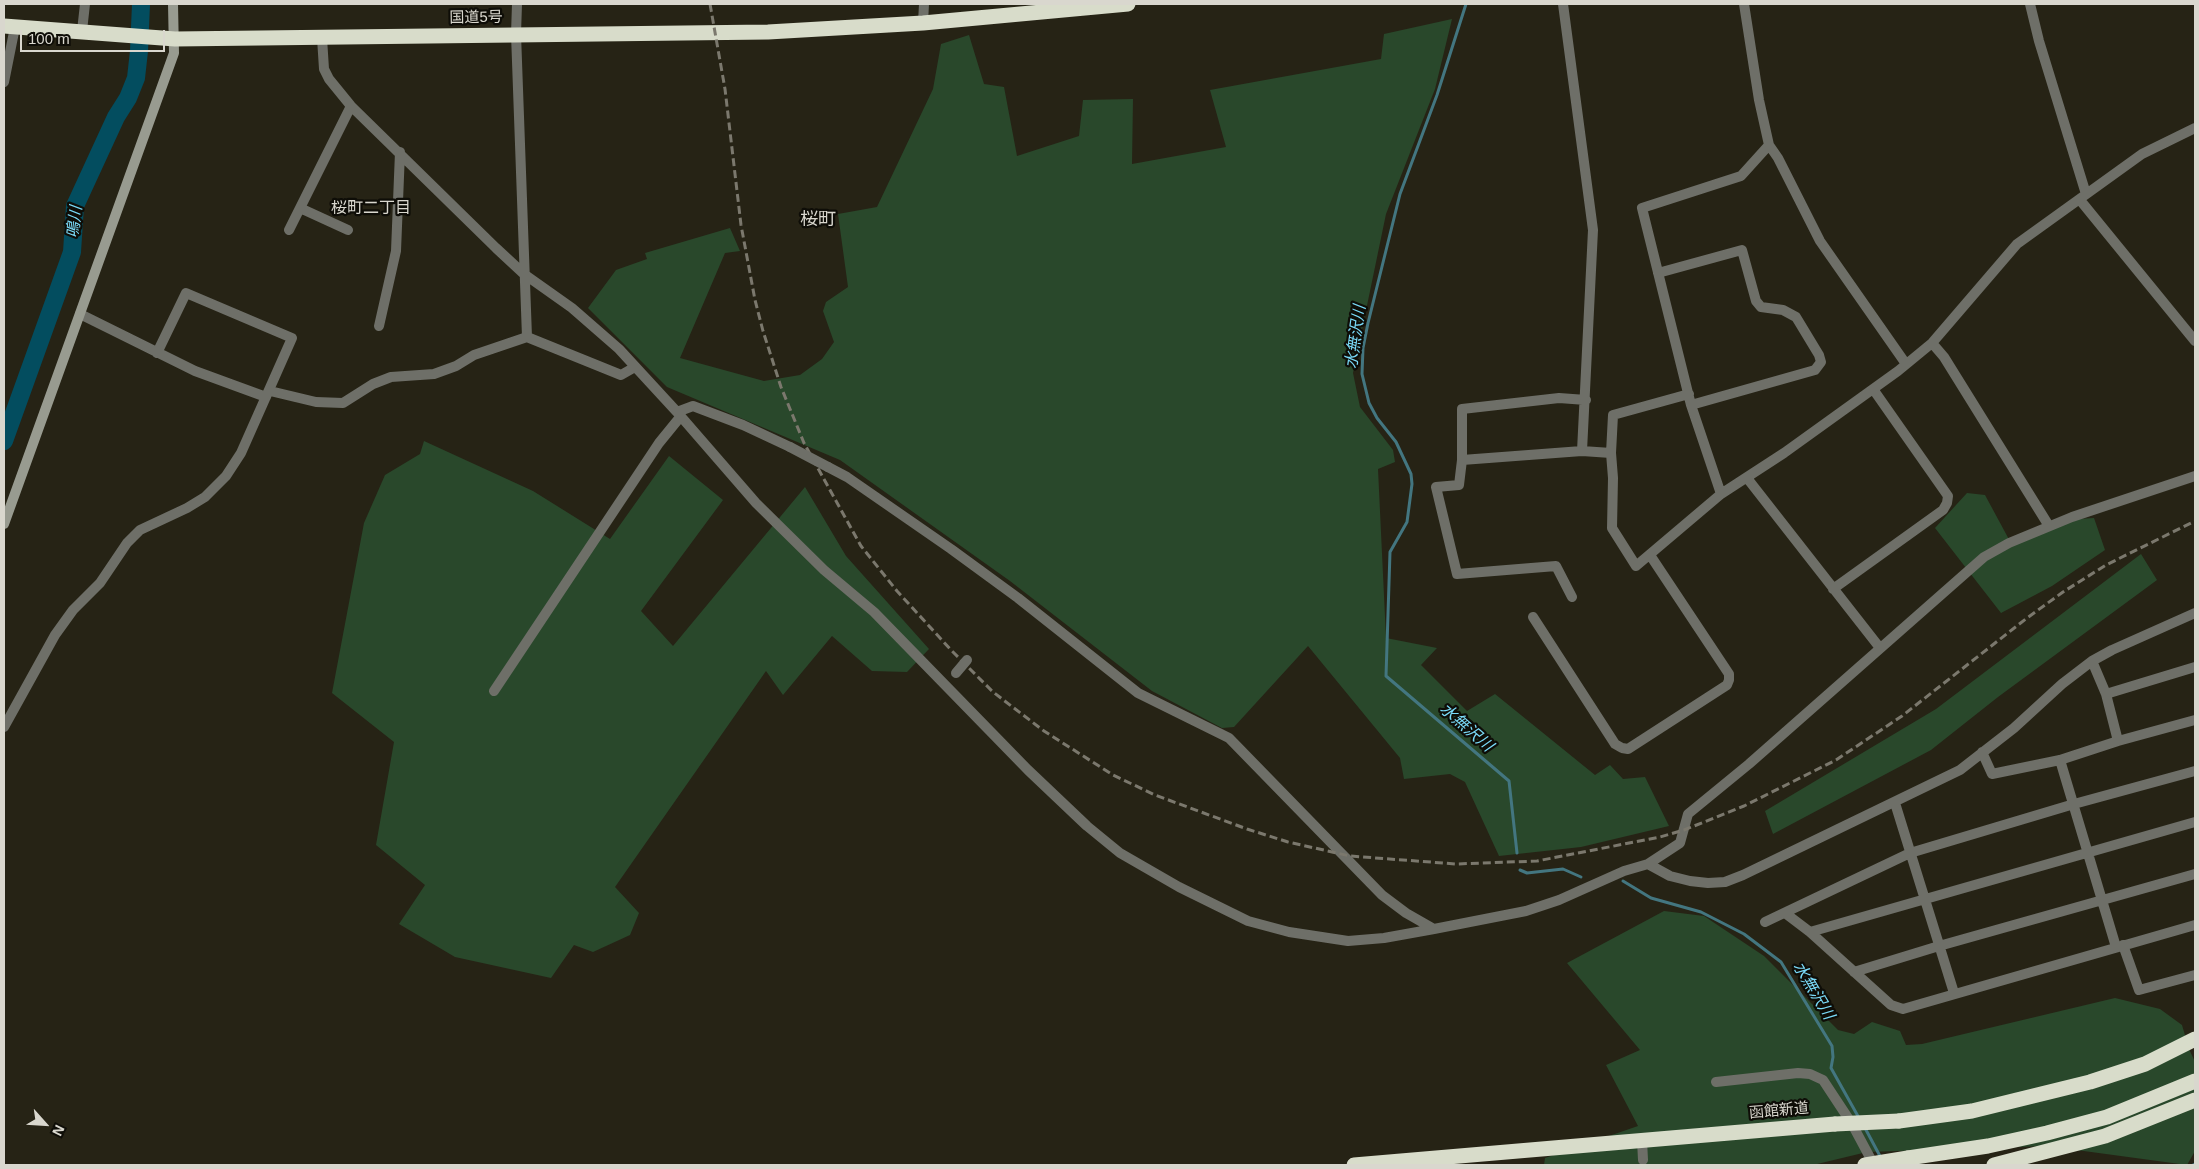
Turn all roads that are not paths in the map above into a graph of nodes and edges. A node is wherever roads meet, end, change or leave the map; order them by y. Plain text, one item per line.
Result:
1 (85, 4) edge
2 (173, 4) edge
3 (517, 4) edge
4 (924, 4) edge
5 (1128, 4) edge
6 (1563, 4) edge
7 (1744, 4) edge
8 (2030, 4) edge
9 (923, 23) junction
10 (9, 27) edge
11 (82, 31) junction
12 (516, 34) junction
13 (322, 38) junction
14 (175, 39) junction
15 (4, 82) edge
16 (351, 106) junction
17 (2195, 128) edge
18 (1769, 145) junction
19 (400, 152) junction
20 (2083, 197) junction
21 (300, 208) junction
22 (289, 230) dead end
23 (348, 230) dead end
24 (1658, 273) junction
25 (524, 274) junction
26 (80, 314) junction
27 (379, 326) dead end
28 (527, 337) junction
29 (2195, 341) edge
30 (1932, 343) junction
31 (157, 353) junction
32 (1906, 364) junction
33 (635, 367) junction
34 (1873, 389) junction
35 (268, 394) junction
36 (1688, 394) junction
37 (1586, 400) junction
38 (1692, 405) junction
39 (679, 414) junction
40 (1582, 451) junction
41 (1611, 452) junction
42 (1462, 460) junction
43 (2195, 476) edge
44 (1747, 478) junction
45 (1721, 494) junction
46 (4, 524) edge
47 (2049, 526) junction
48 (1650, 556) junction
49 (1833, 589) junction
50 (1572, 597) dead end
51 (2195, 612) edge
52 (1533, 617) dead end
53 (1880, 648) junction
54 (967, 660) dead end
55 (2092, 661) junction
56 (2195, 667) edge
57 (956, 673) dead end
58 (494, 691) dead end
59 (2106, 694) junction
60 (2195, 720) edge
61 (4, 727) edge
62 (2118, 741) junction
63 (1982, 752) junction
64 (2060, 760) junction
65 (2195, 771) edge
66 (1895, 803) junction
67 (2074, 804) junction
68 (2195, 822) edge
69 (2087, 852) junction
70 (1910, 853) junction
71 (1648, 864) junction
72 (2195, 874) edge
73 (1926, 900) junction
74 (2102, 900) junction
75 (1785, 912) junction
76 (1765, 922) dead end
77 (2195, 925) edge
78 (1434, 929) junction
79 (1810, 932) junction
80 (1939, 946) junction
81 (2119, 946) junction
82 (1854, 972) junction
83 (2195, 975) edge
84 (1954, 993) junction
85 (2195, 1040) edge
86 (2195, 1081) edge
87 (1716, 1082) dead end
88 (2195, 1100) edge
89 (1642, 1140) junction
90 (1643, 1160) dead end
91 (1354, 1165) edge
92 (1865, 1165) edge
93 (1874, 1165) edge
94 (1994, 1165) edge

1 - 11 street
2 - 14 street
3 - 12 street
4 - 9 street
5 - 9 highway, 国道5号
6 - 37 street
7 - 18 street
8 - 20 street
9 - 12 highway, 国道5号
10 - 11 highway, 国道5号
10 - 15 street
11 - 14 highway, 国道5号
12 - 13 highway, 国道5号
12 - 25 street
13 - 14 highway, 国道5号
13 - 16 street
14 - 26 street
16 - 19 street
16 - 21 street
17 - 20 street
18 - 24 street
18 - 32 street
19 - 25 street
19 - 27 street
20 - 29 street
20 - 30 street
21 - 22 street
21 - 23 street
24 - 36 street
24 - 38 street
25 - 28 street
25 - 33 street
26 - 31 street
26 - 46 street
28 - 33 street
28 - 35 street
30 - 32 street
30 - 47 street
31 - 35 street
31 - 35 street
32 - 34 street
33 - 39 street
34 - 44 street
34 - 49 street
35 - 61 street
36 - 38 street
36 - 41 street
37 - 40 street
37 - 42 street
38 - 45 street
39 - 58 street
39 - 78 street, bridge
39 - 78 street
40 - 41 street
40 - 42 street
41 - 48 street
42 - 50 street
43 - 47 street
44 - 45 street
44 - 49 street
45 - 48 street
47 - 53 street
48 - 52 street
49 - 53 street
51 - 55 street
53 - 71 street
54 - 57 street, bridge
55 - 59 street
55 - 63 street
56 - 59 street
59 - 62 street
60 - 62 street
62 - 64 street
63 - 64 street
63 - 66 street
64 - 67 street
65 - 67 street
66 - 70 street
66 - 71 street
67 - 69 street
67 - 70 street
68 - 69 street
69 - 73 street
69 - 74 street
70 - 73 street
70 - 75 street
71 - 78 street
72 - 74 street
73 - 79 street
73 - 80 street
74 - 80 street
74 - 81 street
75 - 76 street
75 - 79 street
77 - 81 street
79 - 82 street
80 - 82 street
80 - 84 street
81 - 83 street
81 - 84 street
82 - 84 street
85 - 89 highway, 函館新道, bridge
86 - 92 highway, bridge
87 - 93 street
88 - 94 highway
89 - 90 street
89 - 91 highway, 函館新道

